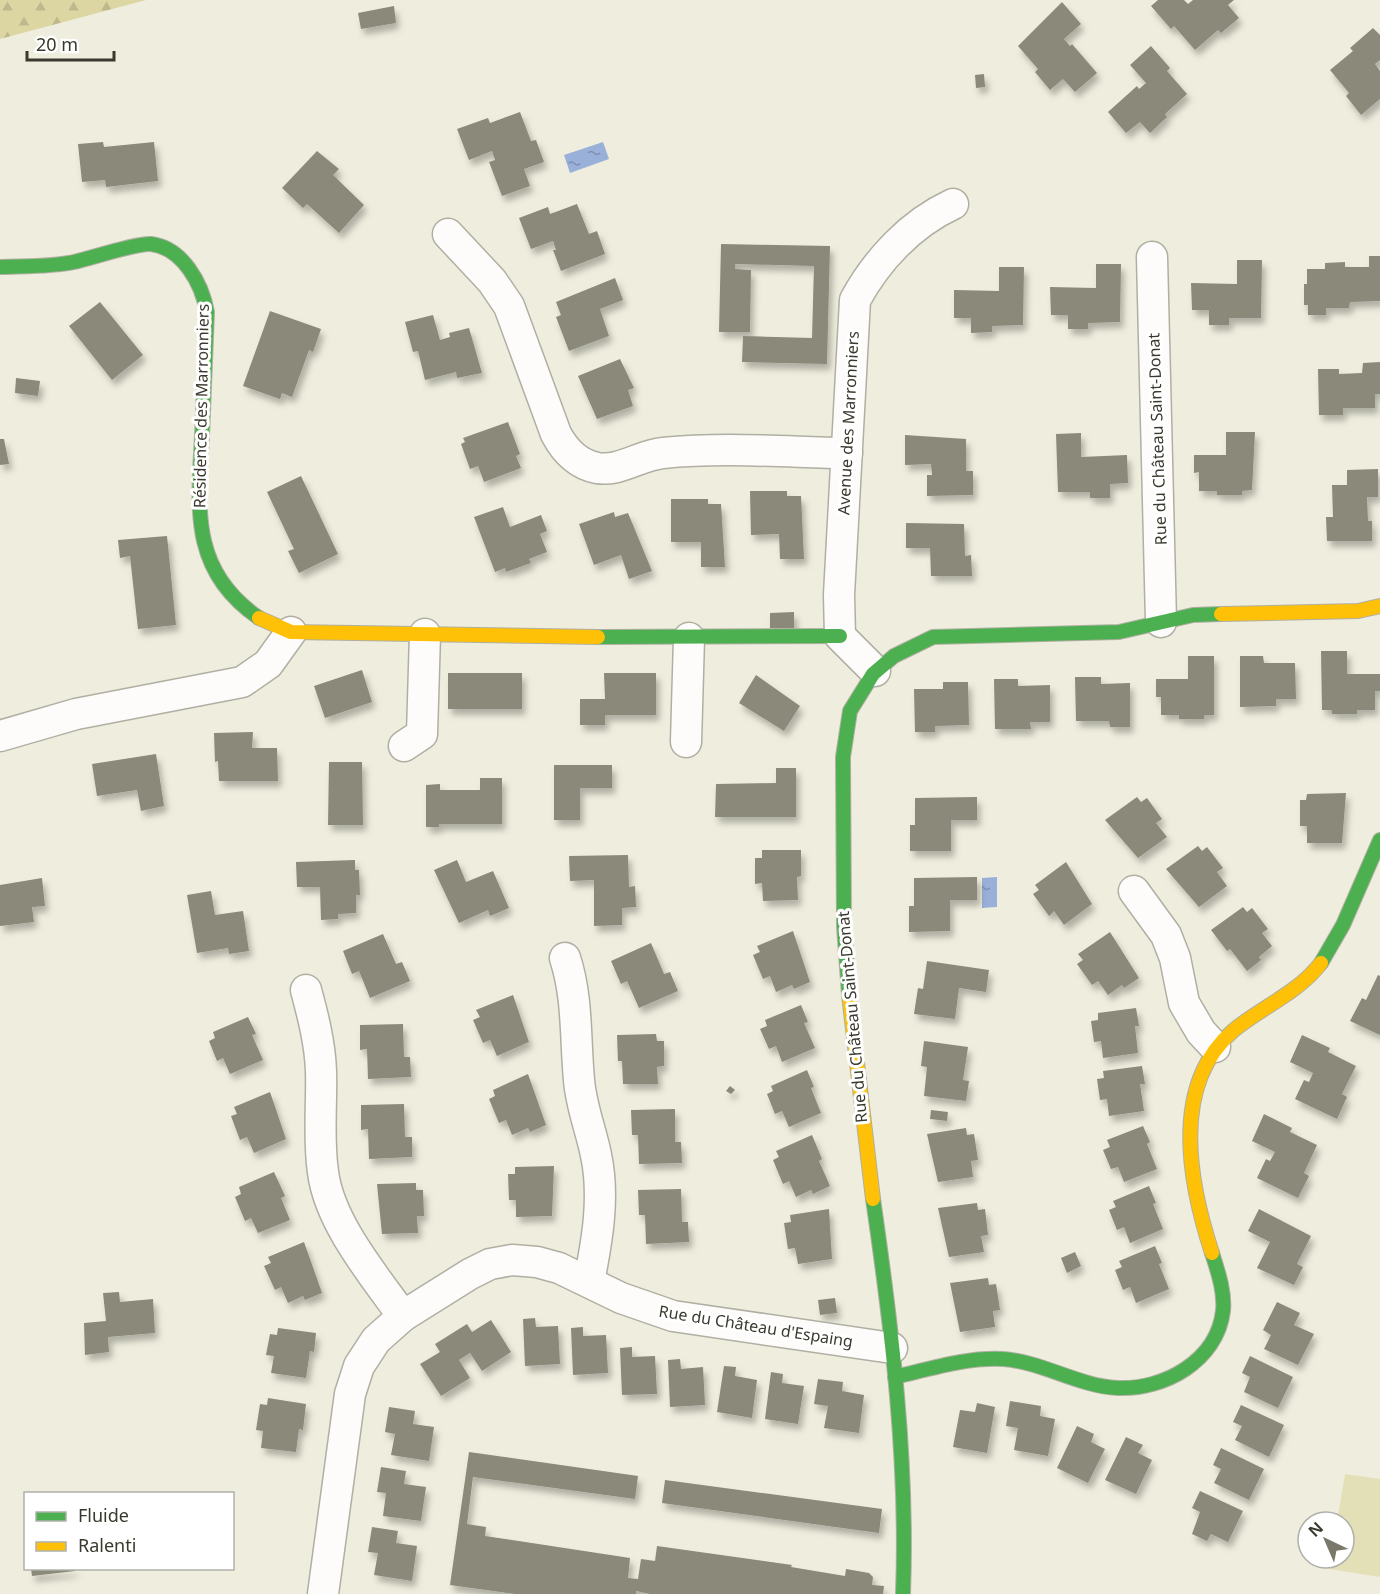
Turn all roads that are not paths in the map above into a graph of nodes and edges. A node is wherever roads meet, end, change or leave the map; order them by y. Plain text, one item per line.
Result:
1 (946, 199) dead end
2 (448, 234) dead end
3 (1152, 257) dead end
4 (0, 267) edge
5 (847, 453) junction
6 (1380, 606) edge
7 (1161, 622) junction
8 (291, 632) junction
9 (425, 634) junction
10 (840, 636) junction
11 (689, 638) junction
12 (875, 671) junction
13 (0, 736) edge
14 (686, 742) dead end
15 (404, 746) dead end
16 (1380, 840) edge
17 (1134, 891) dead end
18 (565, 958) dead end
19 (306, 990) dead end
20 (1215, 1047) junction
21 (589, 1282) junction
22 (403, 1316) junction
23 (893, 1362) junction
24 (323, 1594) edge
25 (903, 1594) edge

1 - 5 street, Avenue des Marronniers
2 - 5 street
3 - 7 street, Rue du Château Saint-Donat
4 - 8 street, Résidence des Marronniers
5 - 10 street, Avenue des Marronniers
6 - 7 street, Rue du Château Saint-Donat
7 - 12 street, Rue du Château Saint-Donat
8 - 9 street, Résidence des Marronniers
8 - 13 street
9 - 11 street, Résidence des Marronniers
9 - 15 street
10 - 11 street, Résidence des Marronniers
10 - 12 street
11 - 14 street
12 - 23 street, Rue du Château Saint-Donat
16 - 20 street
17 - 20 street
18 - 21 street
19 - 22 street
20 - 23 street
21 - 22 street, Rue du Château d'Espaing
21 - 23 street, Rue du Château d'Espaing
22 - 24 street, Rue du Château d'Espaing
23 - 25 street, Rue du Château Saint-Donat

